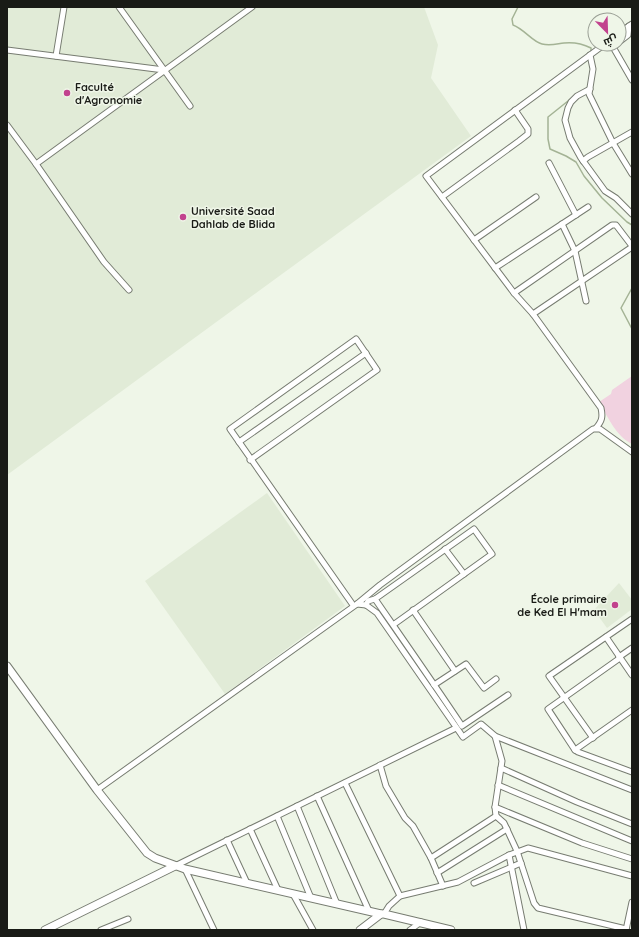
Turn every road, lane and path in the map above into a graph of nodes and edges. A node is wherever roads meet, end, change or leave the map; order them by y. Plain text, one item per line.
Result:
1 (64, 7) edge
2 (119, 7) edge
3 (252, 7) edge
4 (630, 25) edge
5 (627, 36) edge
6 (7, 50) edge
7 (594, 52) edge
8 (616, 52) edge
9 (590, 55) junction
10 (56, 56) junction
11 (164, 70) junction
12 (632, 80) edge
13 (590, 89) junction
14 (190, 106) dead end
15 (516, 110) junction
16 (7, 125) edge
17 (632, 132) edge
18 (613, 143) junction
19 (583, 161) junction
20 (549, 163) dead end
21 (36, 164) junction
22 (632, 174) edge
23 (442, 197) junction
24 (536, 197) dead end
25 (588, 207) dead end
26 (632, 214) edge
27 (576, 215) junction
28 (562, 224) junction
29 (474, 240) junction
30 (632, 247) edge
31 (575, 251) junction
32 (495, 268) junction
33 (581, 281) junction
34 (129, 290) dead end
35 (514, 293) junction
36 (586, 301) dead end
37 (533, 314) junction
38 (366, 353) junction
39 (596, 428) junction
40 (239, 442) junction
41 (632, 452) edge
42 (250, 460) junction
43 (445, 549) junction
44 (464, 574) junction
45 (375, 599) junction
46 (367, 601) junction
47 (355, 605) junction
48 (413, 610) junction
49 (632, 619) edge
50 (393, 625) junction
51 (606, 637) junction
52 (632, 648) edge
53 (619, 657) junction
54 (7, 666) edge
55 (455, 671) junction
56 (632, 675) edge
57 (496, 679) dead end
58 (434, 684) junction
59 (508, 695) dead end
60 (564, 697) junction
61 (632, 710) edge
62 (456, 728) junction
63 (495, 736) junction
64 (593, 738) junction
65 (575, 750) junction
66 (380, 765) junction
67 (501, 768) junction
68 (632, 772) edge
69 (345, 783) junction
70 (498, 785) junction
71 (97, 790) junction
72 (632, 790) edge
73 (317, 796) junction
74 (297, 806) junction
75 (495, 807) junction
76 (277, 816) junction
77 (496, 816) junction
78 (632, 824) edge
79 (250, 829) junction
80 (507, 829) junction
81 (227, 840) junction
82 (632, 841) edge
83 (517, 851) junction
84 (509, 855) junction
85 (431, 858) junction
86 (632, 859) edge
87 (521, 863) junction
88 (175, 866) junction
89 (511, 867) junction
90 (185, 869) junction
91 (437, 873) junction
92 (632, 876) edge
93 (247, 883) junction
94 (474, 883) dead end
95 (443, 886) junction
96 (278, 890) junction
97 (293, 894) junction
98 (400, 896) junction
99 (311, 898) junction
100 (632, 902) edge
101 (337, 904) junction
102 (369, 911) junction
103 (382, 914) junction
104 (128, 919) dead end
105 (421, 922) junction
106 (57, 928) edge
107 (45, 930) edge
108 (101, 930) edge
109 (214, 930) edge
110 (313, 930) edge
111 (360, 930) edge
112 (410, 930) edge
113 (452, 930) edge
114 (524, 930) edge
115 (626, 930) edge

1 - 10 street
2 - 11 street
3 - 11 street
4 - 5 street
6 - 10 street
7 - 9 street
8 - 12 street
9 - 13 street
9 - 15 street
10 - 11 street
11 - 14 street
11 - 21 street
13 - 18 street
13 - 19 street
15 - 23 street
15 - 23 street
16 - 21 street
17 - 18 street
18 - 19 street
18 - 22 street
19 - 26 street
20 - 27 street
21 - 34 street
23 - 29 street
24 - 29 street
25 - 27 street
27 - 28 street
28 - 31 street
28 - 32 street
29 - 32 street
30 - 31 street
30 - 33 street
31 - 33 street
31 - 35 street
32 - 35 street
33 - 36 street
33 - 37 street
35 - 37 street
37 - 39 street
38 - 40 street
38 - 40 street
38 - 42 street
39 - 41 street
39 - 46 street
40 - 42 street
42 - 47 street
43 - 44 street
43 - 44 street
43 - 45 street
44 - 48 street
45 - 46 street
45 - 50 street
46 - 47 street
46 - 47 street
46 - 62 street
47 - 71 street
48 - 50 street
48 - 55 street
49 - 51 street
50 - 58 street
51 - 53 street
51 - 60 street
52 - 53 street
53 - 56 street
53 - 60 street
54 - 71 street
55 - 57 street
55 - 58 street
58 - 59 street
60 - 64 street
60 - 65 street
61 - 64 street
62 - 63 street
62 - 66 street
63 - 67 street
63 - 72 street
64 - 65 street
65 - 68 street
66 - 69 street
66 - 85 street
67 - 70 street
67 - 78 street
69 - 73 street
69 - 98 street
70 - 75 street
70 - 82 street
71 - 88 street
73 - 74 street
73 - 102 street
74 - 76 street
74 - 101 street
75 - 77 street
75 - 86 street
76 - 79 street
76 - 99 street
77 - 80 street
77 - 85 street
79 - 81 street
79 - 96 street
80 - 83 street
80 - 91 street
81 - 88 street
81 - 93 street
83 - 84 street
83 - 87 street
83 - 92 street
84 - 89 street
84 - 95 street
85 - 91 street
87 - 89 street
87 - 115 street
88 - 90 street
88 - 106 street
89 - 94 street
89 - 114 street
90 - 93 street
90 - 109 street
91 - 95 street
93 - 96 street
95 - 98 street
96 - 97 street
97 - 99 street
97 - 110 street
98 - 103 street
99 - 101 street
100 - 115 street
101 - 102 street
102 - 103 street
103 - 105 street
103 - 111 street
104 - 108 street
105 - 112 street
105 - 113 street
106 - 107 street

